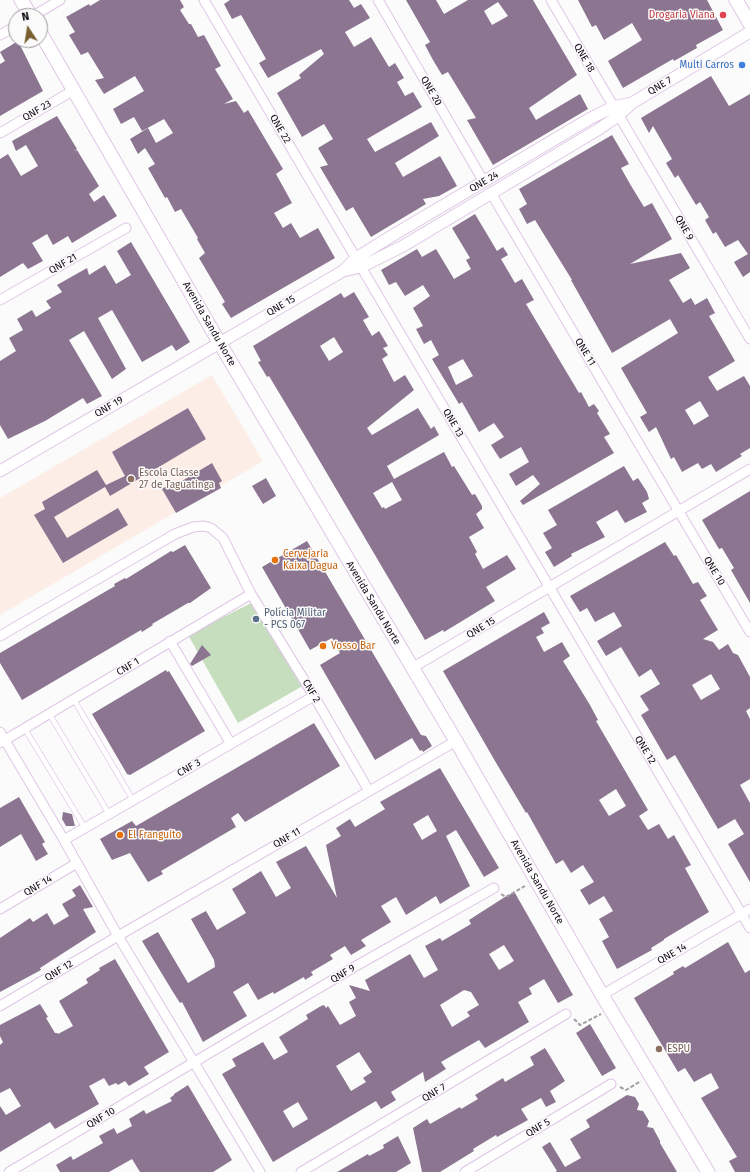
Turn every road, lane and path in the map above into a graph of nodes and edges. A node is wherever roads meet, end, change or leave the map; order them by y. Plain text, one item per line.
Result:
1 (60, 0) edge
2 (204, 0) edge
3 (378, 0) edge
4 (551, 0) edge
5 (736, 0) edge
6 (46, 8) edge
7 (750, 24) edge
8 (750, 32) edge
9 (48, 46) edge
10 (74, 90) junction
11 (615, 112) junction
12 (0, 133) edge
13 (484, 182) junction
14 (491, 193) junction
15 (126, 228) dead end
16 (359, 263) junction
17 (0, 300) edge
18 (750, 339) edge
19 (219, 342) junction
20 (750, 469) edge
21 (0, 471) edge
22 (679, 511) junction
23 (549, 587) junction
24 (252, 594) junction
25 (750, 632) edge
26 (0, 636) edge
27 (170, 641) junction
28 (412, 668) junction
29 (314, 696) junction
30 (74, 700) junction
31 (50, 714) junction
32 (25, 728) junction
33 (2, 738) edge
34 (456, 741) junction
35 (231, 744) junction
36 (369, 790) junction
37 (133, 800) junction
38 (109, 814) junction
39 (85, 828) junction
40 (64, 840) junction
41 (77, 863) junction
42 (494, 888) dead end
43 (0, 909) edge
44 (750, 909) edge
45 (742, 914) junction
46 (750, 928) edge
47 (118, 936) junction
48 (602, 995) junction
49 (0, 1006) edge
50 (566, 1014) dead end
51 (590, 1020) dead end
52 (580, 1025) dead end
53 (194, 1063) junction
54 (651, 1075) junction
55 (611, 1084) joint
56 (9, 1172) edge
57 (260, 1172) edge
58 (301, 1172) edge
59 (465, 1172) edge
60 (708, 1172) edge

1 - 6 street
2 - 16 street, QNE 22
3 - 13 street, QNE 20
4 - 11 street, QNE 18
5 - 7 main road
8 - 11 street, QNE 7
9 - 10 main road, Avenida Sandu Norte
10 - 12 street, QNF 23
10 - 19 main road, Avenida Sandu Norte
11 - 13 street, QNE 24
11 - 14 street, QNE 24
11 - 18 street, QNE 9
13 - 16 street, QNE 24
14 - 16 street, QNE 24
14 - 22 street, QNE 11
15 - 17 street, QNF 21
16 - 19 street, QNE 15
16 - 23 street, QNE 13
19 - 21 street, QNF 19
19 - 28 main road, Avenida Sandu Norte
20 - 22 street, QNE 15
22 - 23 street, QNE 15
22 - 25 street, QNE 10
23 - 28 street, QNE 15
23 - 45 street, QNE 12
24 - 26 street, CNF 2
24 - 27 street, CNF 1
24 - 29 street, CNF 2
27 - 30 street, CNF 1
27 - 35 street
28 - 34 main road, Avenida Sandu Norte
29 - 35 street, CNF 3
29 - 36 street, CNF 2
30 - 31 street, CNF 1
30 - 37 lane
31 - 32 street, CNF 1
31 - 38 lane
32 - 33 street, CNF 1
32 - 39 lane
33 - 40 street
34 - 36 street, QNF 11
34 - 48 main road, Avenida Sandu Norte
35 - 37 street, CNF 3
36 - 47 street, QNF 11
37 - 38 street, CNF 3
38 - 39 street, CNF 3
39 - 40 street, CNF 3
40 - 41 street
41 - 43 street, QNF 14
41 - 47 street
42 - 53 street, QNF 9
44 - 45 street, QNE 14
45 - 46 street, QNE 12
45 - 48 street, QNE 14
47 - 49 street, QNF 12
47 - 53 street
48 - 54 main road, Avenida Sandu Norte
50 - 58 street, QNF 7
51 - 52 path
53 - 56 street, QNF 10
53 - 57 street
54 - 55 path
54 - 60 main road, Avenida Sandu Norte
55 - 59 street, QNF 5

